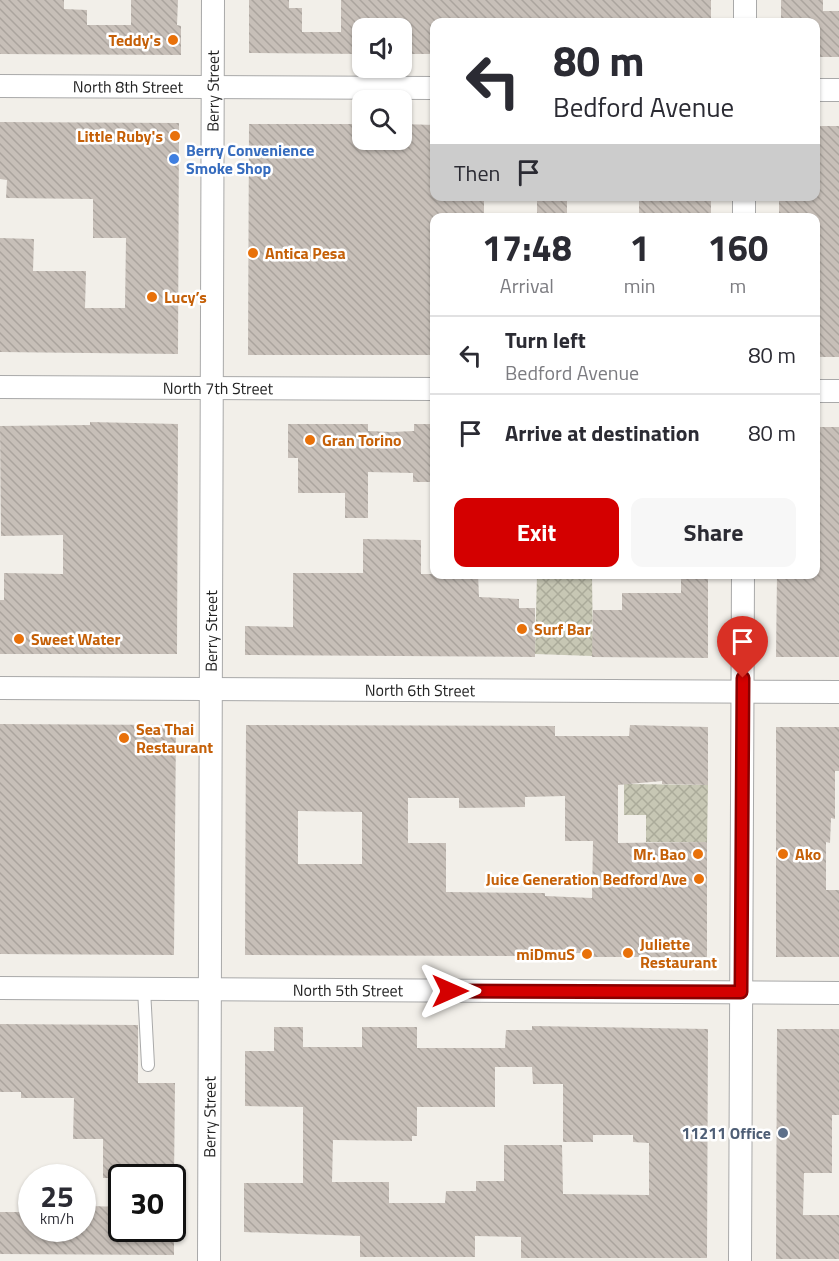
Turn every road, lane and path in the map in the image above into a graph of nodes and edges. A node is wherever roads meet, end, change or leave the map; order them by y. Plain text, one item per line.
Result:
1 (213, 0) edge
2 (745, 0) edge
3 (745, 18) edge
4 (0, 86) edge
5 (213, 87) junction
6 (430, 88) edge
7 (820, 90) edge
8 (839, 90) edge
9 (0, 387) edge
10 (212, 388) junction
11 (430, 389) edge
12 (820, 391) edge
13 (839, 391) edge
14 (743, 579) edge
15 (0, 688) edge
16 (210, 690) junction
17 (742, 692) junction
18 (839, 692) edge
19 (0, 988) edge
20 (144, 989) junction
21 (210, 989) junction
22 (741, 992) junction
23 (839, 993) edge
24 (148, 1065) dead end
25 (209, 1261) edge
26 (740, 1261) edge

1 - 5 street, Berry Street
2 - 3 street
4 - 5 street, North 8th Street
5 - 6 street, North 8th Street
5 - 10 street, Berry Street
7 - 8 street
9 - 10 street, North 7th Street
10 - 11 street, North 7th Street
10 - 16 street, Berry Street
12 - 13 street
14 - 17 street
15 - 16 street, North 6th Street
16 - 17 street, North 6th Street
16 - 21 street, Berry Street
17 - 18 street, North 6th Street
17 - 22 street
19 - 20 street, North 5th Street
20 - 21 street, North 5th Street
20 - 24 lane
21 - 22 street, North 5th Street
21 - 25 street, Berry Street
22 - 23 street, North 5th Street
22 - 26 street

